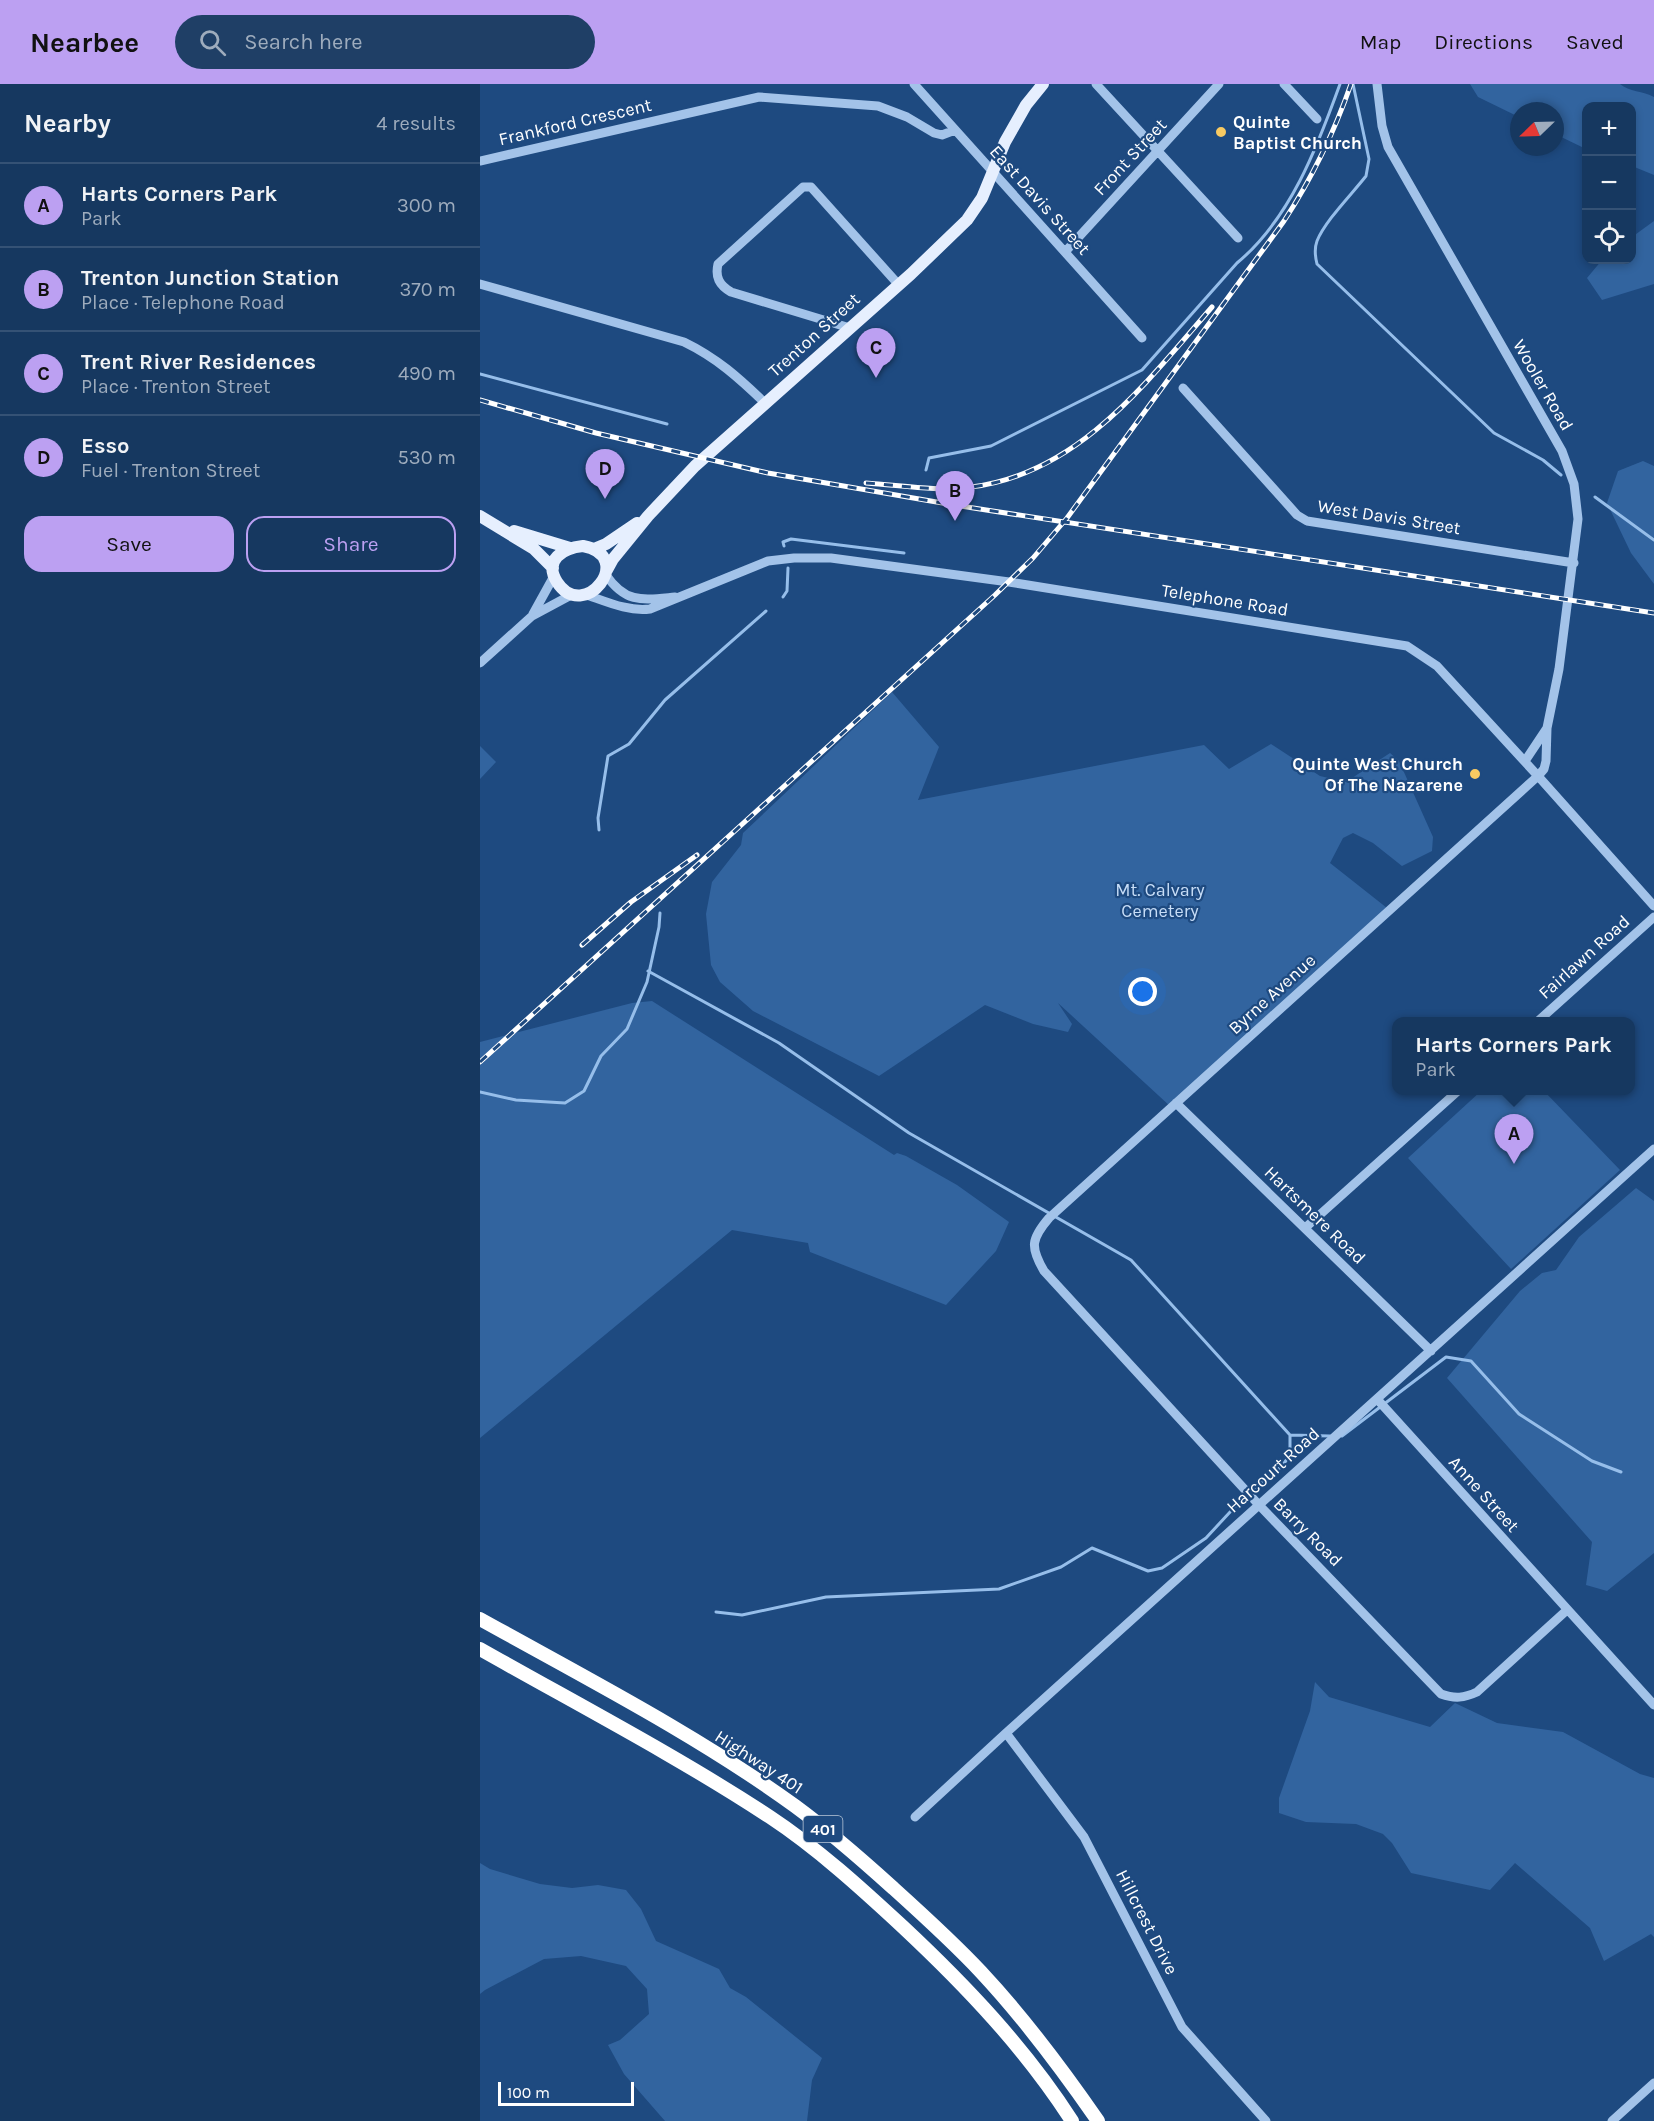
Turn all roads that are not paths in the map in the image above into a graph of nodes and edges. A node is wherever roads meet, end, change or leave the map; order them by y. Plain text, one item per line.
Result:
1 (914, 84) edge
2 (1043, 84) edge
3 (1096, 84) edge
4 (1219, 84) edge
5 (1284, 84) edge
6 (1377, 84) edge
7 (1317, 119) dead end
8 (955, 130) junction
9 (1158, 152) junction
10 (480, 161) edge
11 (993, 173) junction
12 (1238, 238) dead end
13 (1065, 252) junction
14 (480, 284) edge
15 (898, 284) junction
16 (850, 328) junction
17 (1142, 338) dead end
18 (1183, 388) dead end
19 (765, 403) junction
20 (480, 516) edge
21 (648, 516) junction
22 (496, 524) junction
23 (570, 548) junction
24 (594, 549) junction
25 (1574, 563) junction
26 (554, 572) junction
27 (606, 573) junction
28 (579, 594) junction
29 (686, 595) junction
30 (532, 616) junction
31 (480, 663) edge
32 (1547, 728) junction
33 (1525, 761) junction
34 (1538, 776) junction
35 (1654, 906) edge
36 (1654, 917) edge
37 (1543, 1017) edge
38 (1453, 1095) edge
39 (1176, 1103) junction
40 (1654, 1149) edge
41 (1305, 1228) junction
42 (1034, 1241) joint
43 (1431, 1351) junction
44 (1377, 1399) junction
45 (1259, 1505) junction
46 (1567, 1610) junction
47 (480, 1619) edge
48 (480, 1649) edge
49 (1654, 1705) edge
50 (1006, 1733) junction
51 (915, 1818) dead end
52 (1654, 2083) edge
53 (1072, 2121) edge
54 (1098, 2121) edge
55 (1266, 2121) edge
56 (1612, 2121) edge

1 - 8 street, East Davis Street
2 - 11 main road, Trenton Street
3 - 9 street
4 - 9 street, Front Street
5 - 7 street
6 - 25 street, Wooler Road
8 - 10 street, Frankford Crescent
8 - 11 street, East Davis Street
9 - 12 street
9 - 13 street, Front Street
11 - 13 street, East Davis Street
11 - 15 main road, Trenton Street
13 - 17 street, East Davis Street
14 - 19 street
15 - 16 main road, Trenton Street
15 - 16 street
16 - 19 main road, Trenton Street
18 - 25 street, West Davis Street
19 - 21 main road, Trenton Street
20 - 22 main road
21 - 24 main road, Trenton Street
21 - 27 main road, Trenton Street
22 - 23 main road
22 - 26 main road
23 - 24 main road
23 - 26 main road
24 - 27 main road
25 - 32 street, Wooler Road
26 - 28 main road
26 - 30 street
27 - 28 main road
27 - 29 street, Telephone Road
28 - 29 street, Telephone Road
28 - 30 street
29 - 33 street, Telephone Road
30 - 31 street
32 - 33 street, Wooler Road
32 - 34 street, Wooler Road
33 - 34 street, Telephone Road
34 - 35 street, Telephone Road
34 - 39 street, Byrne Avenue
36 - 37 street, Fairlawn Road
38 - 41 street
39 - 41 street, Hartsmere Road
39 - 42 street, Byrne Avenue
40 - 43 street, Harcourt Road
41 - 43 street, Hartsmere Road
42 - 45 street, Barry Road
43 - 44 street, Harcourt Road
44 - 45 street, Harcourt Road
44 - 46 street, Anne Street
45 - 46 street, Barry Road
45 - 50 street, Harcourt Road
46 - 49 street, Anne Street
47 - 54 highway, Highway 401 / 401
48 - 53 highway, 401
50 - 51 street, Harcourt Road
50 - 55 street, Hillcrest Drive
52 - 56 street

